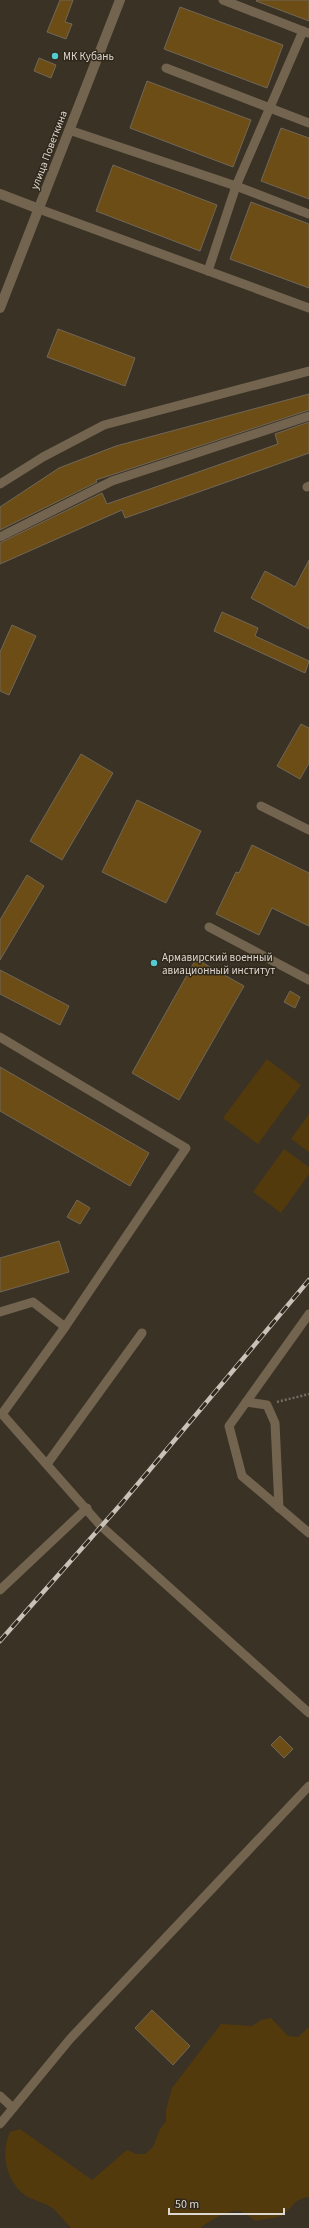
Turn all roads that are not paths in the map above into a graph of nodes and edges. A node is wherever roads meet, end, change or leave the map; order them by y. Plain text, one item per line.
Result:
1 (120, 0) edge
2 (223, 0) edge
3 (306, 32) edge
4 (166, 68) dead end
5 (272, 108) junction
6 (309, 123) edge
7 (69, 130) junction
8 (236, 186) junction
9 (0, 194) edge
10 (39, 209) junction
11 (309, 214) edge
12 (208, 271) junction
13 (0, 308) edge
14 (309, 308) edge
15 (309, 371) edge
16 (309, 416) edge
17 (0, 484) edge
18 (0, 537) edge
19 (261, 806) dead end
20 (309, 830) edge
21 (209, 927) dead end
22 (309, 980) edge
23 (0, 1037) edge
24 (0, 1312) edge
25 (309, 1314) edge
26 (65, 1327) junction
27 (142, 1333) dead end
28 (246, 1402) junction
29 (1, 1415) edge
30 (47, 1464) junction
31 (87, 1508) junction
32 (279, 1508) junction
33 (309, 1534) edge
34 (0, 1590) edge
35 (309, 1713) edge
36 (309, 1786) edge
37 (0, 2096) edge
38 (13, 2108) junction
39 (0, 2124) edge

1 - 7 street, улица Поветкина
2 - 3 lane
3 - 5 lane
4 - 5 lane
5 - 6 lane
5 - 8 lane
7 - 8 lane
7 - 10 street, улица Поветкина
8 - 11 lane
8 - 12 lane
9 - 10 street
10 - 12 lane
10 - 13 street, улица Поветкина
12 - 14 lane
15 - 17 lane
16 - 18 lane
19 - 20 lane
21 - 22 lane
23 - 26 lane
24 - 26 lane
25 - 28 lane
26 - 29 lane
27 - 30 lane
28 - 32 lane
28 - 32 lane
29 - 30 lane
30 - 31 lane
31 - 34 lane
31 - 35 lane
32 - 33 lane
36 - 38 lane
37 - 38 lane
38 - 39 lane

